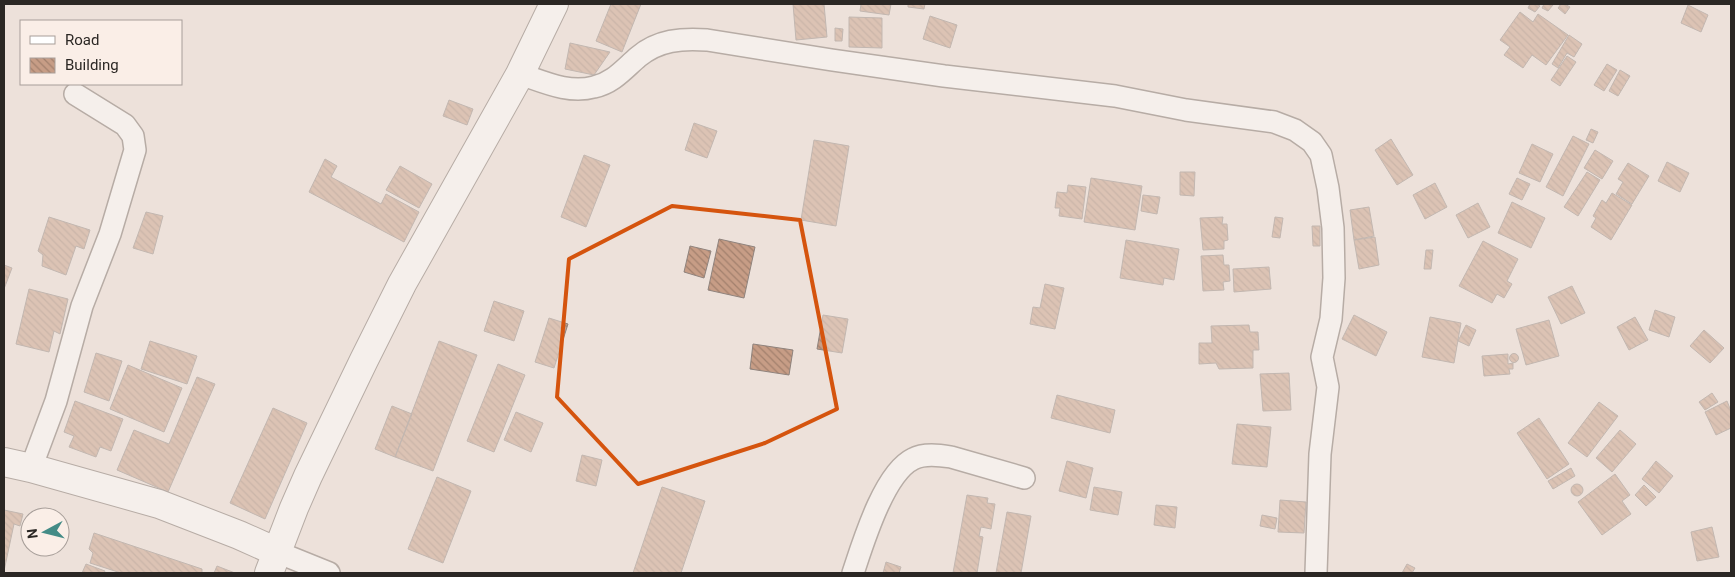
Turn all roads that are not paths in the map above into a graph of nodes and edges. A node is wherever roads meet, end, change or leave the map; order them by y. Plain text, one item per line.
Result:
1 (554, 4) edge
2 (520, 74) junction
3 (75, 94) dead end
4 (4, 462) edge
5 (30, 468) junction
6 (1024, 478) dead end
7 (273, 563) edge
8 (329, 573) edge
9 (853, 573) edge
10 (1316, 573) edge

1 - 2 street
2 - 7 street
2 - 10 street
3 - 5 street
4 - 5 street
5 - 7 street
6 - 9 street
7 - 8 street

